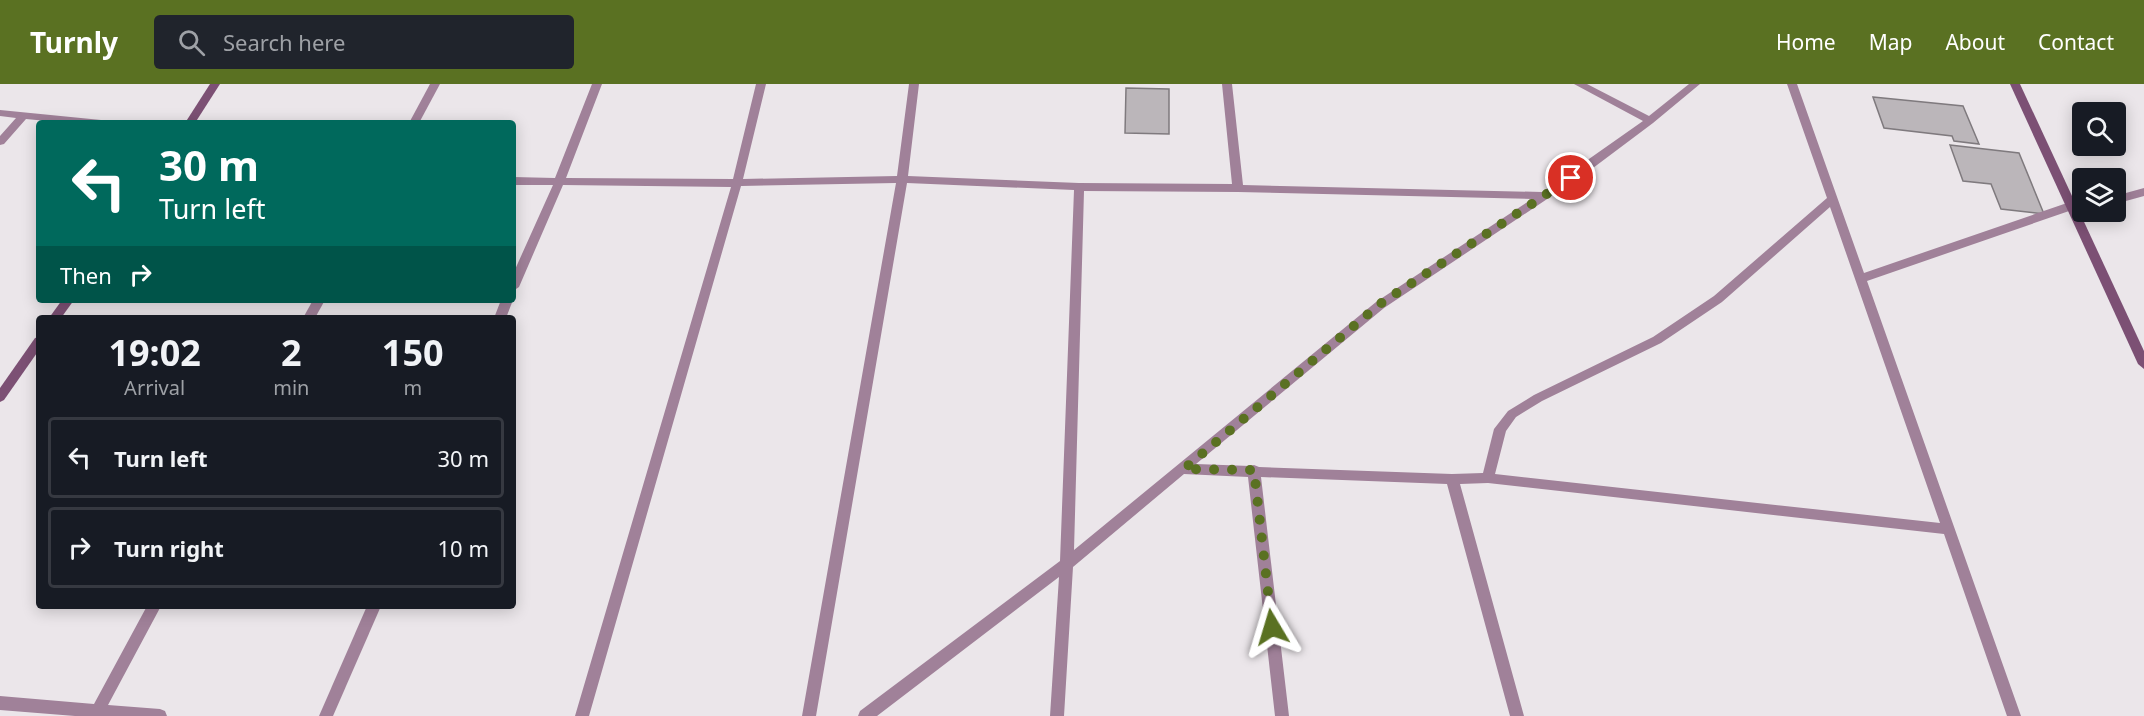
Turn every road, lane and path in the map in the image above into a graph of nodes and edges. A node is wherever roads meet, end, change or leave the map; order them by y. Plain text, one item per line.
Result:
1 (216, 84) edge
2 (435, 84) edge
3 (597, 84) edge
4 (760, 84) edge
5 (914, 84) edge
6 (1227, 84) edge
7 (1579, 84) edge
8 (1695, 84) edge
9 (1792, 84) edge
10 (2015, 84) edge
11 (0, 113) edge
12 (23, 116) junction
13 (68, 120) edge
14 (192, 120) edge
15 (416, 120) edge
16 (1650, 121) junction
17 (0, 142) edge
18 (902, 179) junction
19 (516, 181) edge
20 (559, 182) junction
21 (737, 183) junction
22 (1078, 187) junction
23 (1238, 188) junction
24 (2144, 192) edge
25 (2072, 195) edge
26 (1544, 196) junction
27 (2126, 197) edge
28 (1832, 199) junction
29 (2072, 207) edge
30 (2084, 222) edge
31 (1860, 279) junction
32 (516, 280) edge
33 (36, 345) edge
34 (2144, 364) edge
35 (0, 397) edge
36 (1184, 469) junction
37 (1254, 470) junction
38 (1488, 478) junction
39 (1452, 479) junction
40 (1947, 529) junction
41 (1067, 564) junction
42 (152, 609) edge
43 (373, 609) edge
44 (0, 704) edge
45 (97, 712) junction
46 (160, 716) edge
47 (326, 716) edge
48 (582, 716) edge
49 (809, 716) edge
50 (865, 716) edge
51 (1057, 716) edge
52 (1282, 716) edge
53 (1517, 716) edge
54 (2014, 716) edge

1 - 14 street
2 - 15 street
3 - 20 street
4 - 21 street
5 - 18 street
6 - 23 street
7 - 16 street
8 - 16 street
9 - 28 street
10 - 25 street
11 - 12 street
12 - 13 street
12 - 17 street
16 - 26 street
18 - 21 street
18 - 22 street
18 - 49 street
19 - 20 street
20 - 21 street
20 - 32 street
21 - 48 street
22 - 23 street
22 - 41 street
23 - 26 street
24 - 27 street
26 - 36 street
28 - 31 street
28 - 38 street
29 - 31 street
30 - 34 street
31 - 40 street
33 - 35 street
36 - 37 street
36 - 41 street
37 - 39 street
37 - 52 street
38 - 39 street
38 - 40 street
39 - 53 street
40 - 54 street
41 - 50 street
41 - 51 street
42 - 45 street
43 - 47 street
44 - 45 street
45 - 46 street

